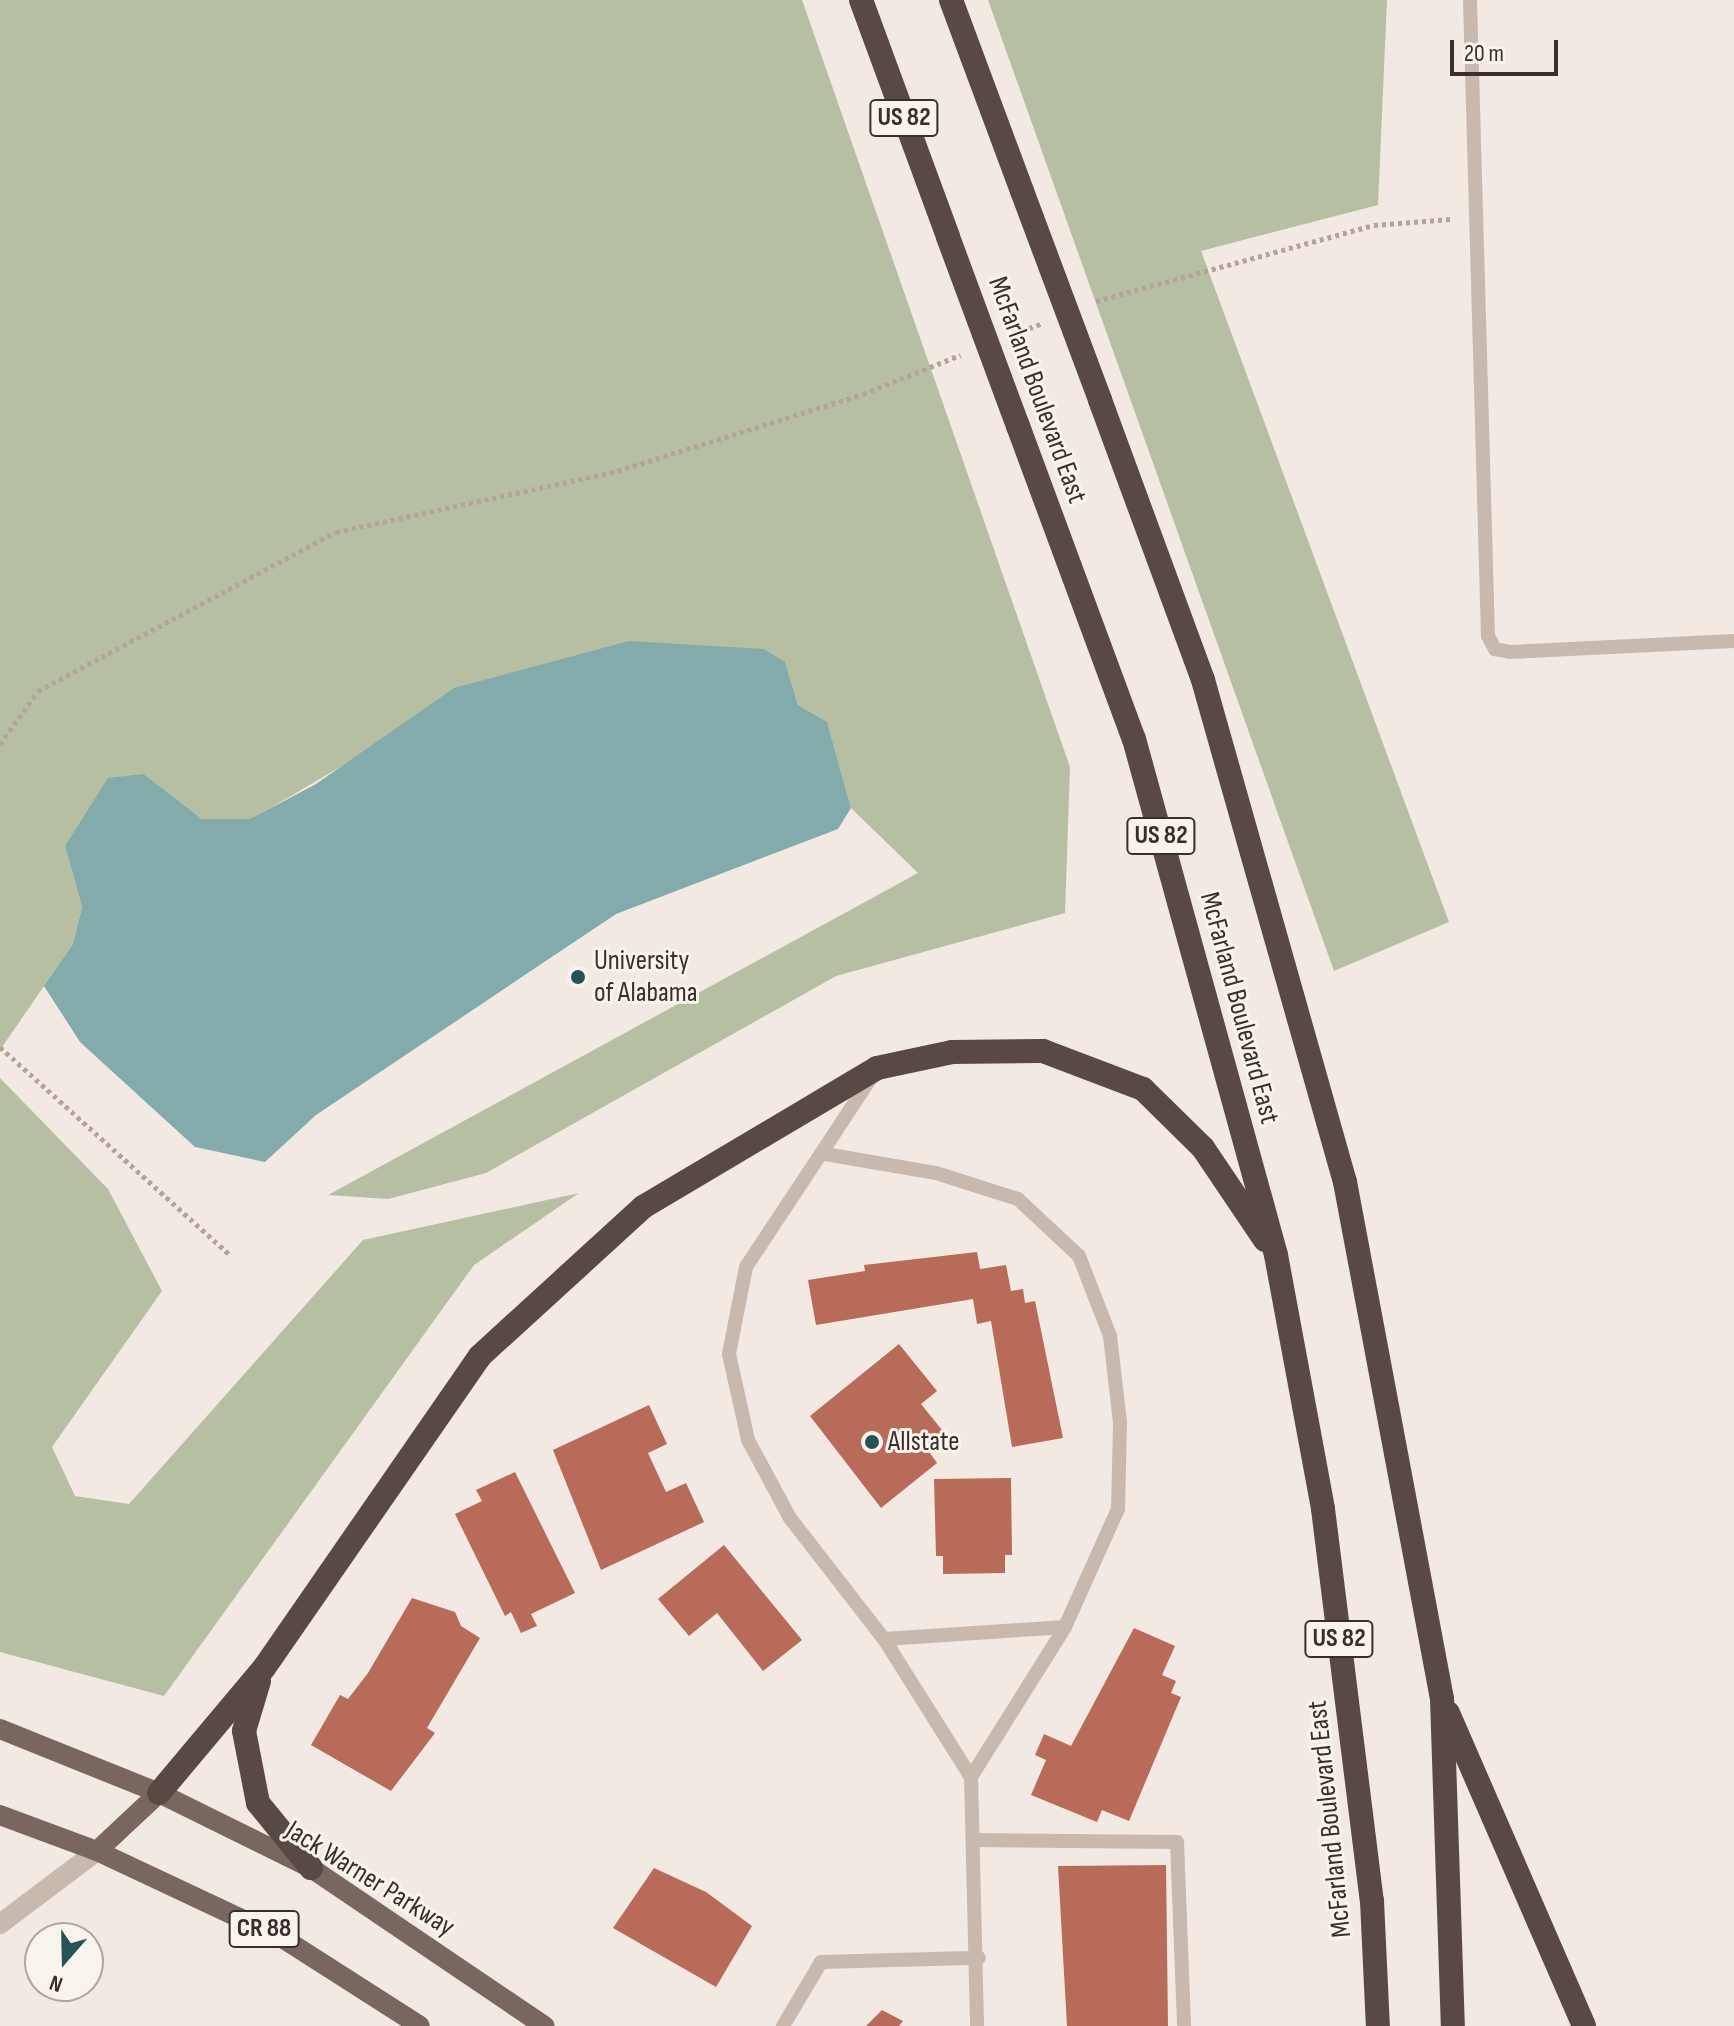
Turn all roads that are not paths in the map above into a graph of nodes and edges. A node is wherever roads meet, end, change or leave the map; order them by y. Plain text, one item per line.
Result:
1 (861, 0) edge
2 (951, 0) edge
3 (1470, 0) edge
4 (1734, 641) edge
5 (877, 1068) junction
6 (825, 1154) junction
7 (1276, 1255) junction
8 (1065, 1627) junction
9 (884, 1639) junction
10 (264, 1668) junction
11 (1442, 1699) junction
12 (0, 1729) edge
13 (971, 1777) junction
14 (159, 1793) junction
15 (0, 1815) edge
16 (975, 1840) junction
17 (97, 1851) junction
18 (311, 1868) junction
19 (0, 1924) edge
20 (979, 1958) junction
21 (420, 2026) edge
22 (544, 2026) edge
23 (783, 2026) edge
24 (977, 2026) edge
25 (1184, 2026) edge
26 (1378, 2026) edge
27 (1453, 2026) edge
28 (1584, 2026) edge

1 - 7 highway, McFarland Boulevard East / US 82, bridge
2 - 11 highway, McFarland Boulevard East, bridge
3 - 4 lane
5 - 6 lane
5 - 7 highway
5 - 10 highway
6 - 8 lane
6 - 9 lane
7 - 26 highway, McFarland Boulevard East / US 82
8 - 9 lane
8 - 13 lane
9 - 13 lane
10 - 14 highway
10 - 18 highway
11 - 27 highway, McFarland Boulevard East
11 - 28 highway
12 - 14 main road, CR 88
13 - 16 lane
14 - 17 main road
14 - 18 main road, Jack Warner Parkway / CR 88
15 - 17 main road, CR 88
16 - 20 lane
16 - 25 lane
17 - 19 street
17 - 21 main road, CR 88
18 - 22 main road, Jack Warner Parkway / CR 88
20 - 23 lane
20 - 24 lane

